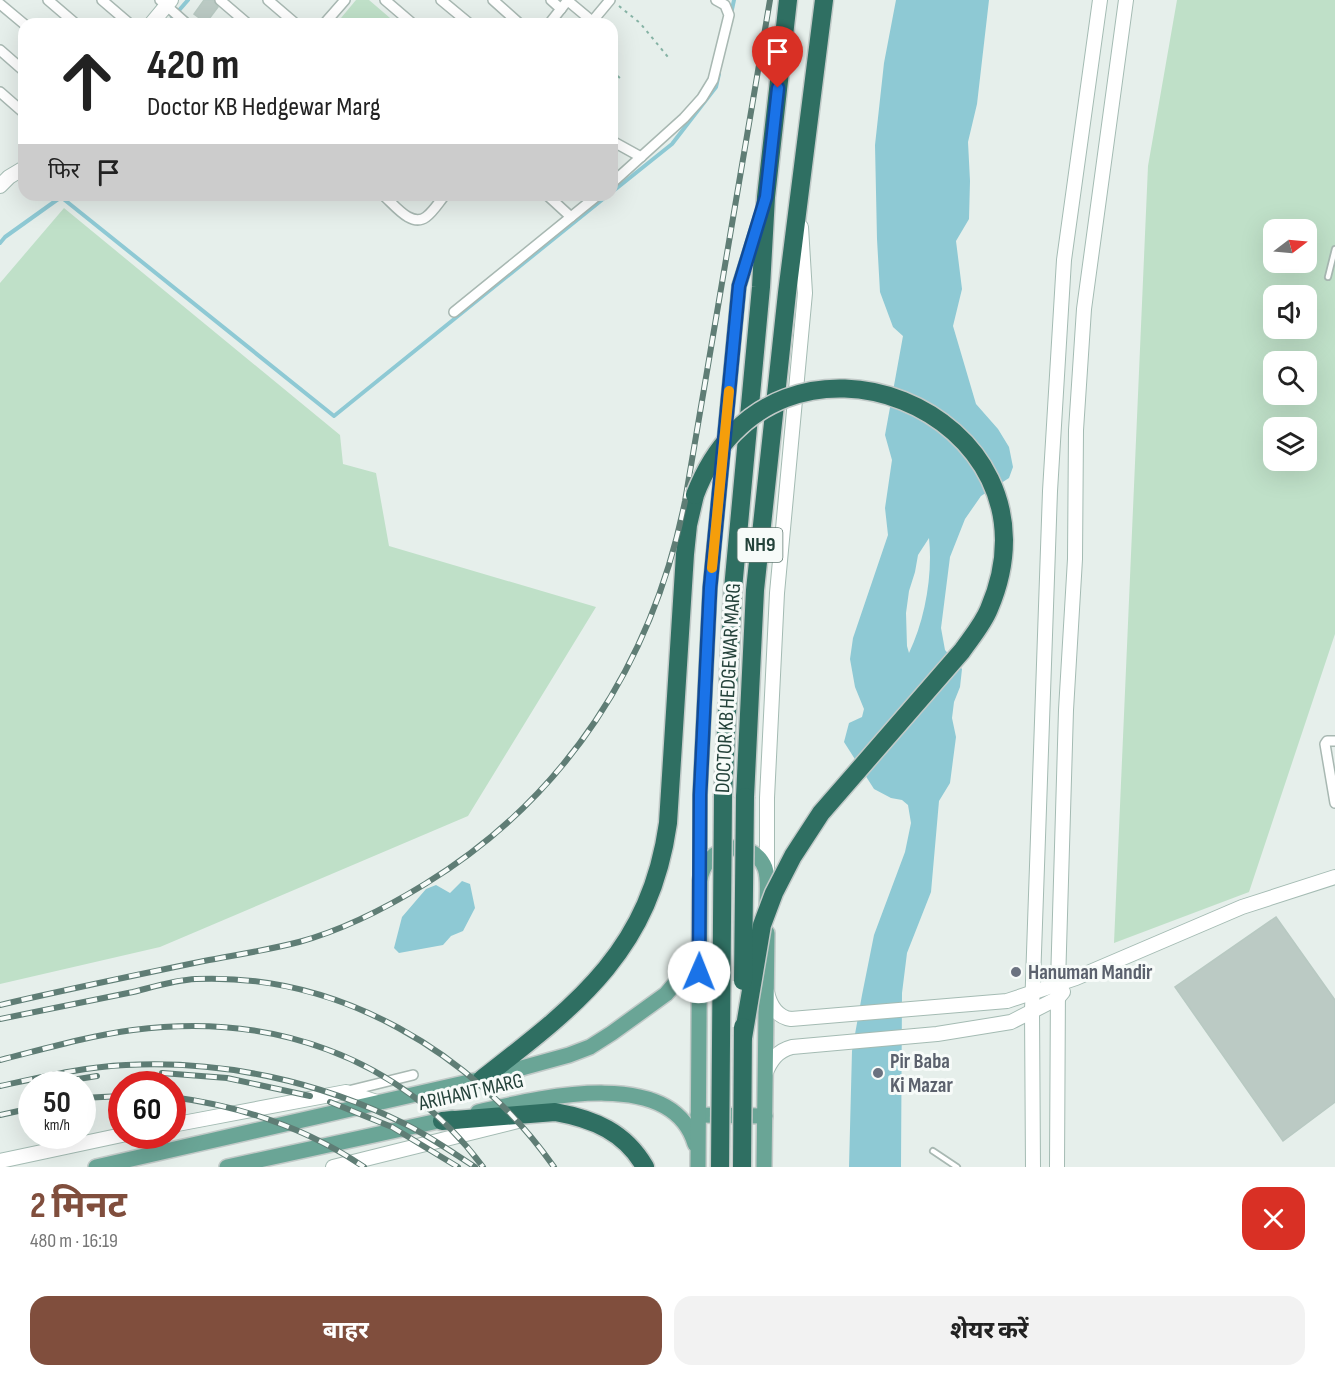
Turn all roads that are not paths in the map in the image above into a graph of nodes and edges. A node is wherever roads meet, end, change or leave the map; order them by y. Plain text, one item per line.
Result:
1 (48, 0) edge
2 (102, 0) edge
3 (220, 0) edge
4 (268, 0) edge
5 (330, 0) edge
6 (385, 0) edge
7 (441, 0) edge
8 (493, 0) edge
9 (551, 0) edge
10 (568, 0) edge
11 (611, 0) edge
12 (716, 0) edge
13 (788, 0) edge
14 (824, 0) edge
15 (1100, 0) edge
16 (1126, 0) edge
17 (166, 2) edge
18 (0, 4) edge
19 (342, 4) edge
20 (561, 9) junction
21 (69, 18) edge
22 (123, 18) edge
23 (155, 18) edge
24 (181, 18) edge
25 (241, 18) edge
26 (289, 18) edge
27 (329, 18) edge
28 (406, 18) edge
29 (463, 18) edge
30 (513, 18) edge
31 (554, 18) edge
32 (587, 18) edge
33 (595, 18) edge
34 (18, 19) edge
35 (0, 50) edge
36 (18, 66) edge
37 (0, 92) edge
38 (18, 108) edge
39 (618, 144) edge
40 (640, 157) junction
41 (18, 171) edge
42 (618, 177) edge
43 (2, 180) edge
44 (799, 195) junction
45 (766, 197) junction
46 (390, 201) edge
47 (440, 201) edge
48 (554, 201) edge
49 (591, 201) edge
50 (571, 217) junction
51 (1335, 249) edge
52 (1328, 277) dead end
53 (454, 312) dead end
54 (1335, 741) edge
55 (1335, 803) edge
56 (1335, 877) edge
57 (700, 881) junction
58 (767, 885) junction
59 (699, 937) junction
60 (699, 972) junction
61 (1076, 978) junction
62 (766, 981) junction
63 (1058, 983) junction
64 (1033, 994) junction
65 (1058, 998) junction
66 (1032, 1010) junction
67 (743, 1038) junction
68 (765, 1074) junction
69 (413, 1075) dead end
70 (482, 1079) junction
71 (346, 1092) junction
72 (380, 1102) junction
73 (555, 1112) junction
74 (698, 1115) junction
75 (765, 1116) junction
76 (442, 1121) junction
77 (186, 1122) edge
78 (108, 1138) edge
79 (933, 1151) dead end
80 (0, 1161) edge
81 (697, 1163) edge
82 (337, 1166) edge
83 (764, 1166) edge
84 (96, 1167) edge
85 (227, 1167) edge
86 (645, 1167) edge
87 (720, 1167) edge
88 (742, 1167) edge
89 (957, 1167) edge
90 (1033, 1167) edge
91 (1058, 1167) edge

1 - 21 street
2 - 22 street
3 - 25 street
4 - 26 street
5 - 19 street
6 - 28 street
7 - 29 street
8 - 30 street
9 - 20 street
10 - 20 street
10 - 32 street
11 - 33 street
12 - 40 street
13 - 45 highway, DOCTOR KB HEDGEWAR MARG / NH9
14 - 44 highway, DOCTOR KB HEDGEWAR MARG
15 - 64 main road
16 - 63 main road
17 - 23 main road
17 - 24 street
18 - 34 street
19 - 27 street
20 - 31 street
35 - 36 street
37 - 38 street
39 - 40 street
40 - 42 street
41 - 43 main road
44 - 58 main road
44 - 67 highway, DOCTOR KB HEDGEWAR MARG / NH9, bridge
45 - 57 main road
45 - 87 highway, DOCTOR KB HEDGEWAR MARG / NH9, bridge
46 - 47 street
48 - 50 street
49 - 50 street
50 - 53 street
51 - 52 lane
54 - 55 street
56 - 61 main road
57 - 58 main road
57 - 59 main road
58 - 62 main road
59 - 60 main road
59 - 70 main road, ARIHANT MARG
60 - 62 main road
60 - 74 main road
61 - 63 main road
61 - 65 main road
62 - 64 main road
62 - 68 main road
63 - 64 main road
63 - 65 main road
64 - 66 main road
65 - 66 main road
65 - 91 main road
66 - 68 main road
66 - 90 main road
67 - 70 highway, bridge
67 - 88 highway, DOCTOR KB HEDGEWAR MARG, bridge
68 - 75 main road
69 - 71 street
70 - 72 main road, ARIHANT MARG
71 - 72 main road
71 - 77 main road
72 - 84 main road, ARIHANT MARG
73 - 76 highway
73 - 82 main road
73 - 86 highway
74 - 75 main road
74 - 81 main road
75 - 83 main road
76 - 81 main road, ARIHANT MARG
76 - 85 main road, ARIHANT MARG
78 - 80 main road
79 - 89 lane

